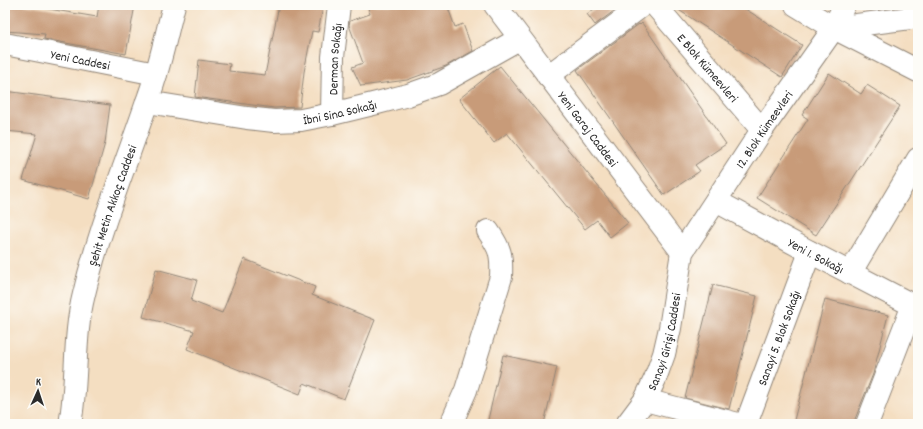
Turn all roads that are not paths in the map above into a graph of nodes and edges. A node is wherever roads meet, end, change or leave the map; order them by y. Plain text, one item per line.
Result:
1 (174, 5) edge
2 (339, 5) edge
3 (495, 5) edge
4 (643, 5) edge
5 (655, 5) edge
6 (796, 5) edge
7 (844, 5) edge
8 (918, 16) edge
9 (834, 28) junction
10 (519, 39) junction
11 (5, 44) edge
12 (918, 71) edge
13 (156, 74) junction
14 (548, 76) junction
15 (147, 102) junction
16 (332, 114) junction
17 (762, 130) junction
18 (918, 160) edge
19 (716, 200) junction
20 (488, 231) dead end
21 (682, 252) junction
22 (810, 252) junction
23 (850, 273) junction
24 (915, 306) edge
25 (637, 415) edge
26 (73, 419) edge
27 (451, 424) edge
28 (738, 424) edge
29 (746, 424) edge
30 (867, 424) edge

1 - 13 street, Şehit Metin Akkoç Caddesi
2 - 16 street, Derman Sokağı
3 - 10 street, Yeni Garaj Caddesi
4 - 14 street
5 - 17 street, E Blok Kümeevleri
6 - 9 street
7 - 9 street, 12. Blok Kümeevleri
8 - 9 street
9 - 12 street
9 - 17 street, 12. Blok Kümeevleri
10 - 14 street, Yeni Garaj Caddesi
10 - 16 street, İbni Sina Sokağı
11 - 13 street, Yeni Caddesi
13 - 15 street, Şehit Metin Akkoç Caddesi
14 - 21 street, Yeni Garaj Caddesi
15 - 16 street, İbni Sina Sokağı
15 - 26 street, Şehit Metin Akkoç Caddesi
17 - 19 street, 12. Blok Kümeevleri
18 - 23 street
19 - 21 street, 12. Blok Kümeevleri
19 - 22 street, Yeni 1. Sokağı
20 - 27 street
21 - 25 street, Sanayi Girişi Caddesi
22 - 23 street, Yeni 1. Sokağı
22 - 29 street, Sanayi 5. Blok Sokağı
23 - 24 street, Yeni 1. Sokağı
24 - 30 street
25 - 28 street

